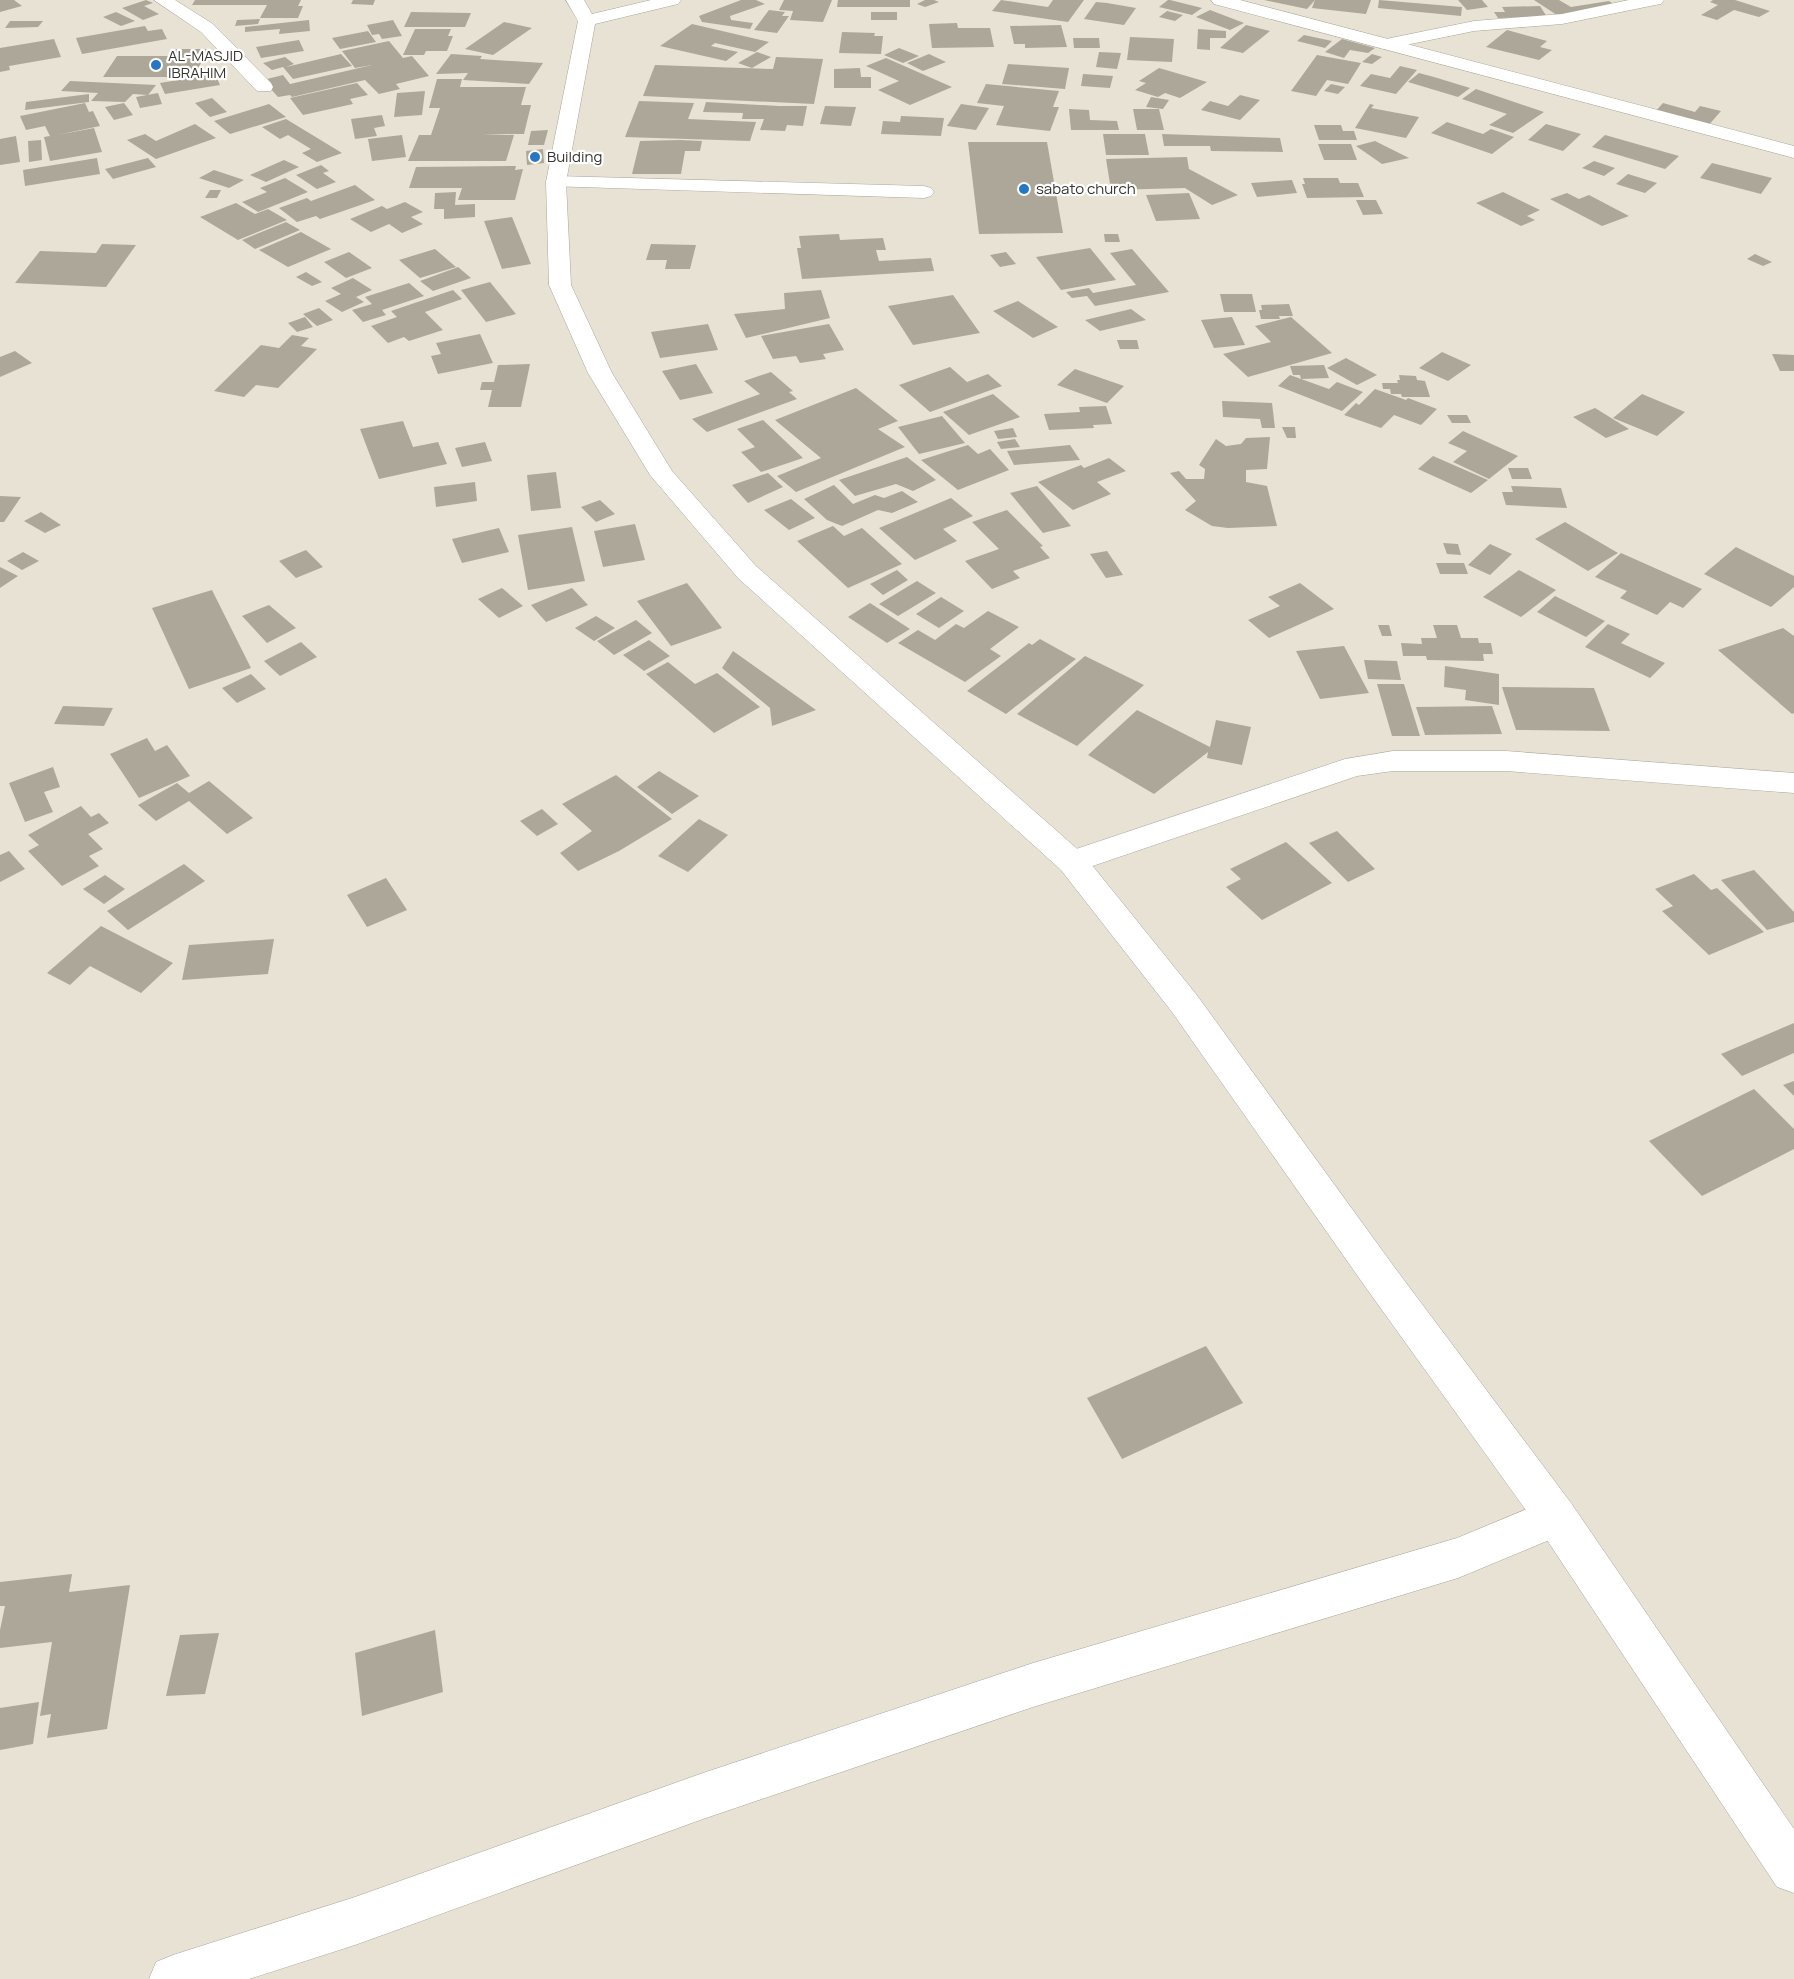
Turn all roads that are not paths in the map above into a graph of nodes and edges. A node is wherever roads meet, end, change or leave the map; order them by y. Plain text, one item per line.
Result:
1 (163, 0) edge
2 (672, 0) edge
3 (1220, 0) edge
4 (1655, 0) edge
5 (581, 11) edge
6 (1386, 44) junction
7 (264, 87) dead end
8 (1794, 152) edge
9 (556, 182) junction
10 (924, 192) dead end
11 (1794, 783) edge
12 (1072, 862) junction
13 (1556, 1517) junction
14 (1794, 1870) edge
15 (173, 1979) edge

1 - 7 street
2 - 5 street
3 - 6 street
4 - 6 street
5 - 9 street
6 - 8 street
9 - 10 street
9 - 12 street
11 - 12 street
12 - 13 street
13 - 14 street
13 - 15 street

